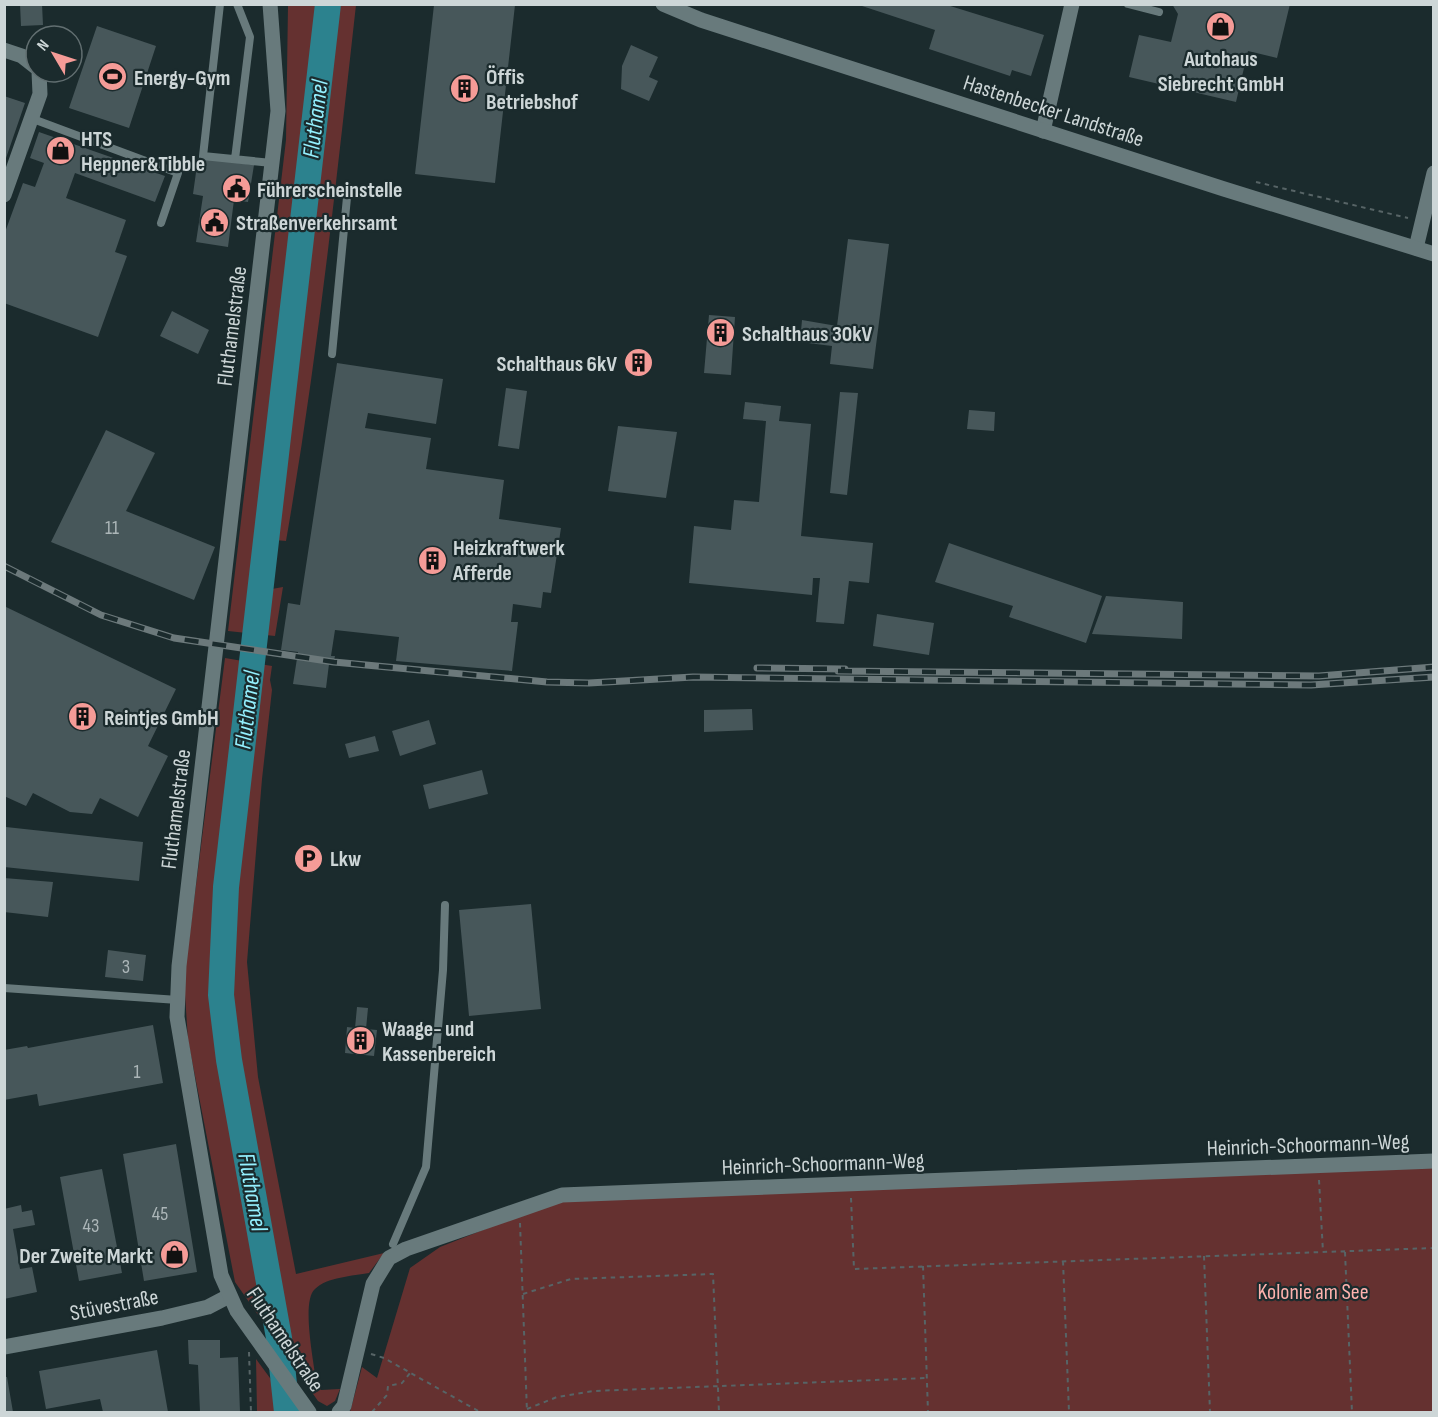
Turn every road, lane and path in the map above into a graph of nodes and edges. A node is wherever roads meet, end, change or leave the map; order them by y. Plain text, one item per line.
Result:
1 (220, 4) edge
2 (237, 4) edge
3 (270, 4) edge
4 (663, 4) edge
5 (1072, 4) edge
6 (1128, 4) edge
7 (1159, 12) dead end
8 (4, 50) edge
9 (24, 58) edge
10 (42, 84) edge
11 (33, 119) junction
12 (1043, 131) junction
13 (235, 159) junction
14 (272, 163) junction
15 (1434, 173) edge
16 (348, 187) dead end
17 (4, 195) edge
18 (161, 223) dead end
19 (1416, 248) junction
20 (1434, 254) edge
21 (332, 354) dead end
22 (445, 905) dead end
23 (4, 988) edge
24 (178, 1000) junction
25 (1434, 1161) edge
26 (1318, 1166) junction
27 (850, 1185) junction
28 (519, 1209) junction
29 (393, 1244) dead end
30 (1434, 1248) edge
31 (1323, 1252) junction
32 (1345, 1252) junction
33 (1204, 1256) junction
34 (1063, 1262) junction
35 (923, 1266) junction
36 (523, 1294) junction
37 (229, 1296) junction
38 (251, 1331) junction
39 (4, 1347) edge
40 (357, 1350) junction
41 (410, 1373) junction
42 (927, 1378) junction
43 (718, 1386) junction
44 (470, 1407) junction
45 (527, 1411) edge
46 (251, 1413) edge
47 (309, 1413) edge
48 (339, 1413) edge
49 (372, 1413) edge
50 (470, 1413) edge
51 (480, 1413) edge
52 (719, 1413) edge
53 (928, 1413) edge
54 (1069, 1413) edge
55 (1210, 1413) edge
56 (1352, 1413) edge

1 - 13 lane
2 - 13 lane
3 - 14 main road, Fluthamelstraße
4 - 12 main road, Hastenbecker Landstraße
5 - 12 main road
6 - 7 lane
8 - 9 main road
10 - 11 main road
11 - 17 main road
11 - 18 lane
12 - 19 main road, Hastenbecker Landstraße
13 - 14 lane
14 - 24 main road, Fluthamelstraße
15 - 19 main road
16 - 21 lane
19 - 20 main road, Hastenbecker Landstraße
22 - 29 lane
23 - 24 lane
24 - 37 main road, Fluthamelstraße
25 - 26 main road, Heinrich-Schoormann-Weg
26 - 27 main road, Heinrich-Schoormann-Weg
26 - 31 path
27 - 28 main road, Heinrich-Schoormann-Weg
27 - 35 path
28 - 36 path
28 - 40 main road, Heinrich-Schoormann-Weg
30 - 32 path
31 - 32 path
31 - 33 path
32 - 56 path
33 - 34 path
33 - 55 path
34 - 35 path
34 - 54 path
35 - 42 path
36 - 43 path
36 - 45 path
37 - 38 main road, Fluthamelstraße
37 - 39 main road, Stüvestraße
38 - 46 path
38 - 47 main road, Fluthamelstraße
40 - 41 path
40 - 48 main road, Heinrich-Schoormann-Weg
41 - 44 path
41 - 49 path
42 - 43 path
42 - 53 path
43 - 45 path
43 - 52 path
44 - 50 path
44 - 51 path

